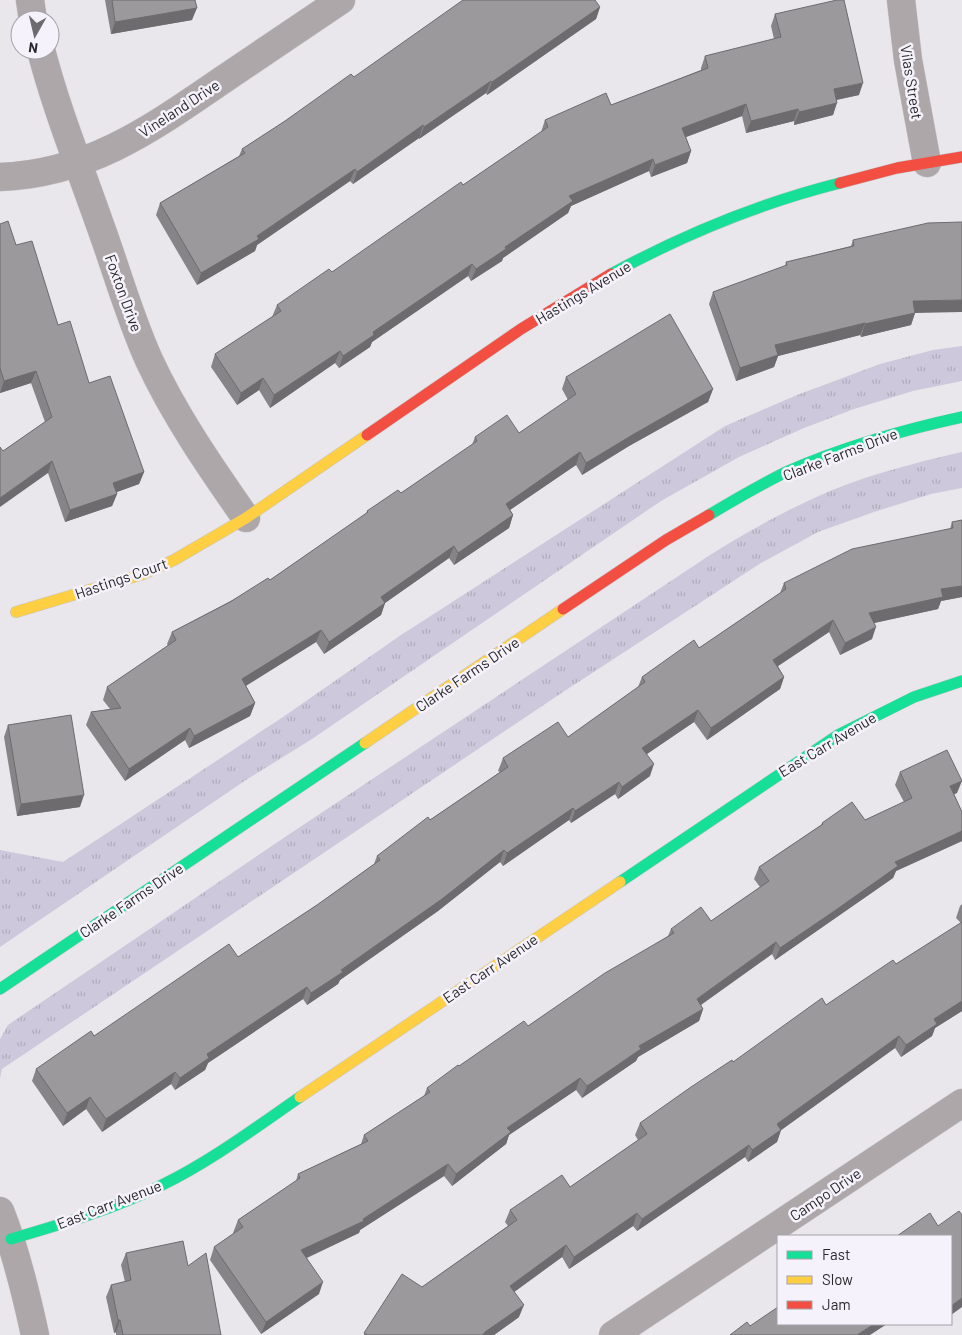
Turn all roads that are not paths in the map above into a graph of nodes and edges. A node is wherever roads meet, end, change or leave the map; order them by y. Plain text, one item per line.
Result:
1 (341, 0) edge
2 (901, 0) edge
3 (44, 60) edge
4 (962, 157) edge
5 (77, 163) junction
6 (926, 163) junction
7 (0, 177) edge
8 (962, 417) edge
9 (246, 518) junction
10 (16, 612) dead end
11 (962, 681) edge
12 (0, 989) edge
13 (958, 1113) edge
14 (0, 1211) edge
15 (11, 1239) junction
16 (35, 1335) edge
17 (613, 1335) edge

1 - 5 street, Vineland Drive
2 - 6 street, Vilas Street
3 - 5 street, Foxton Drive
4 - 6 street, Hastings Avenue
5 - 7 street, Vineland Drive
5 - 9 street, Foxton Drive
6 - 9 street, Hastings Avenue
8 - 12 street, Clarke Farms Drive
9 - 10 street, Hastings Court
11 - 15 street, East Carr Avenue
13 - 17 street, Campo Drive
14 - 15 street
15 - 16 street

